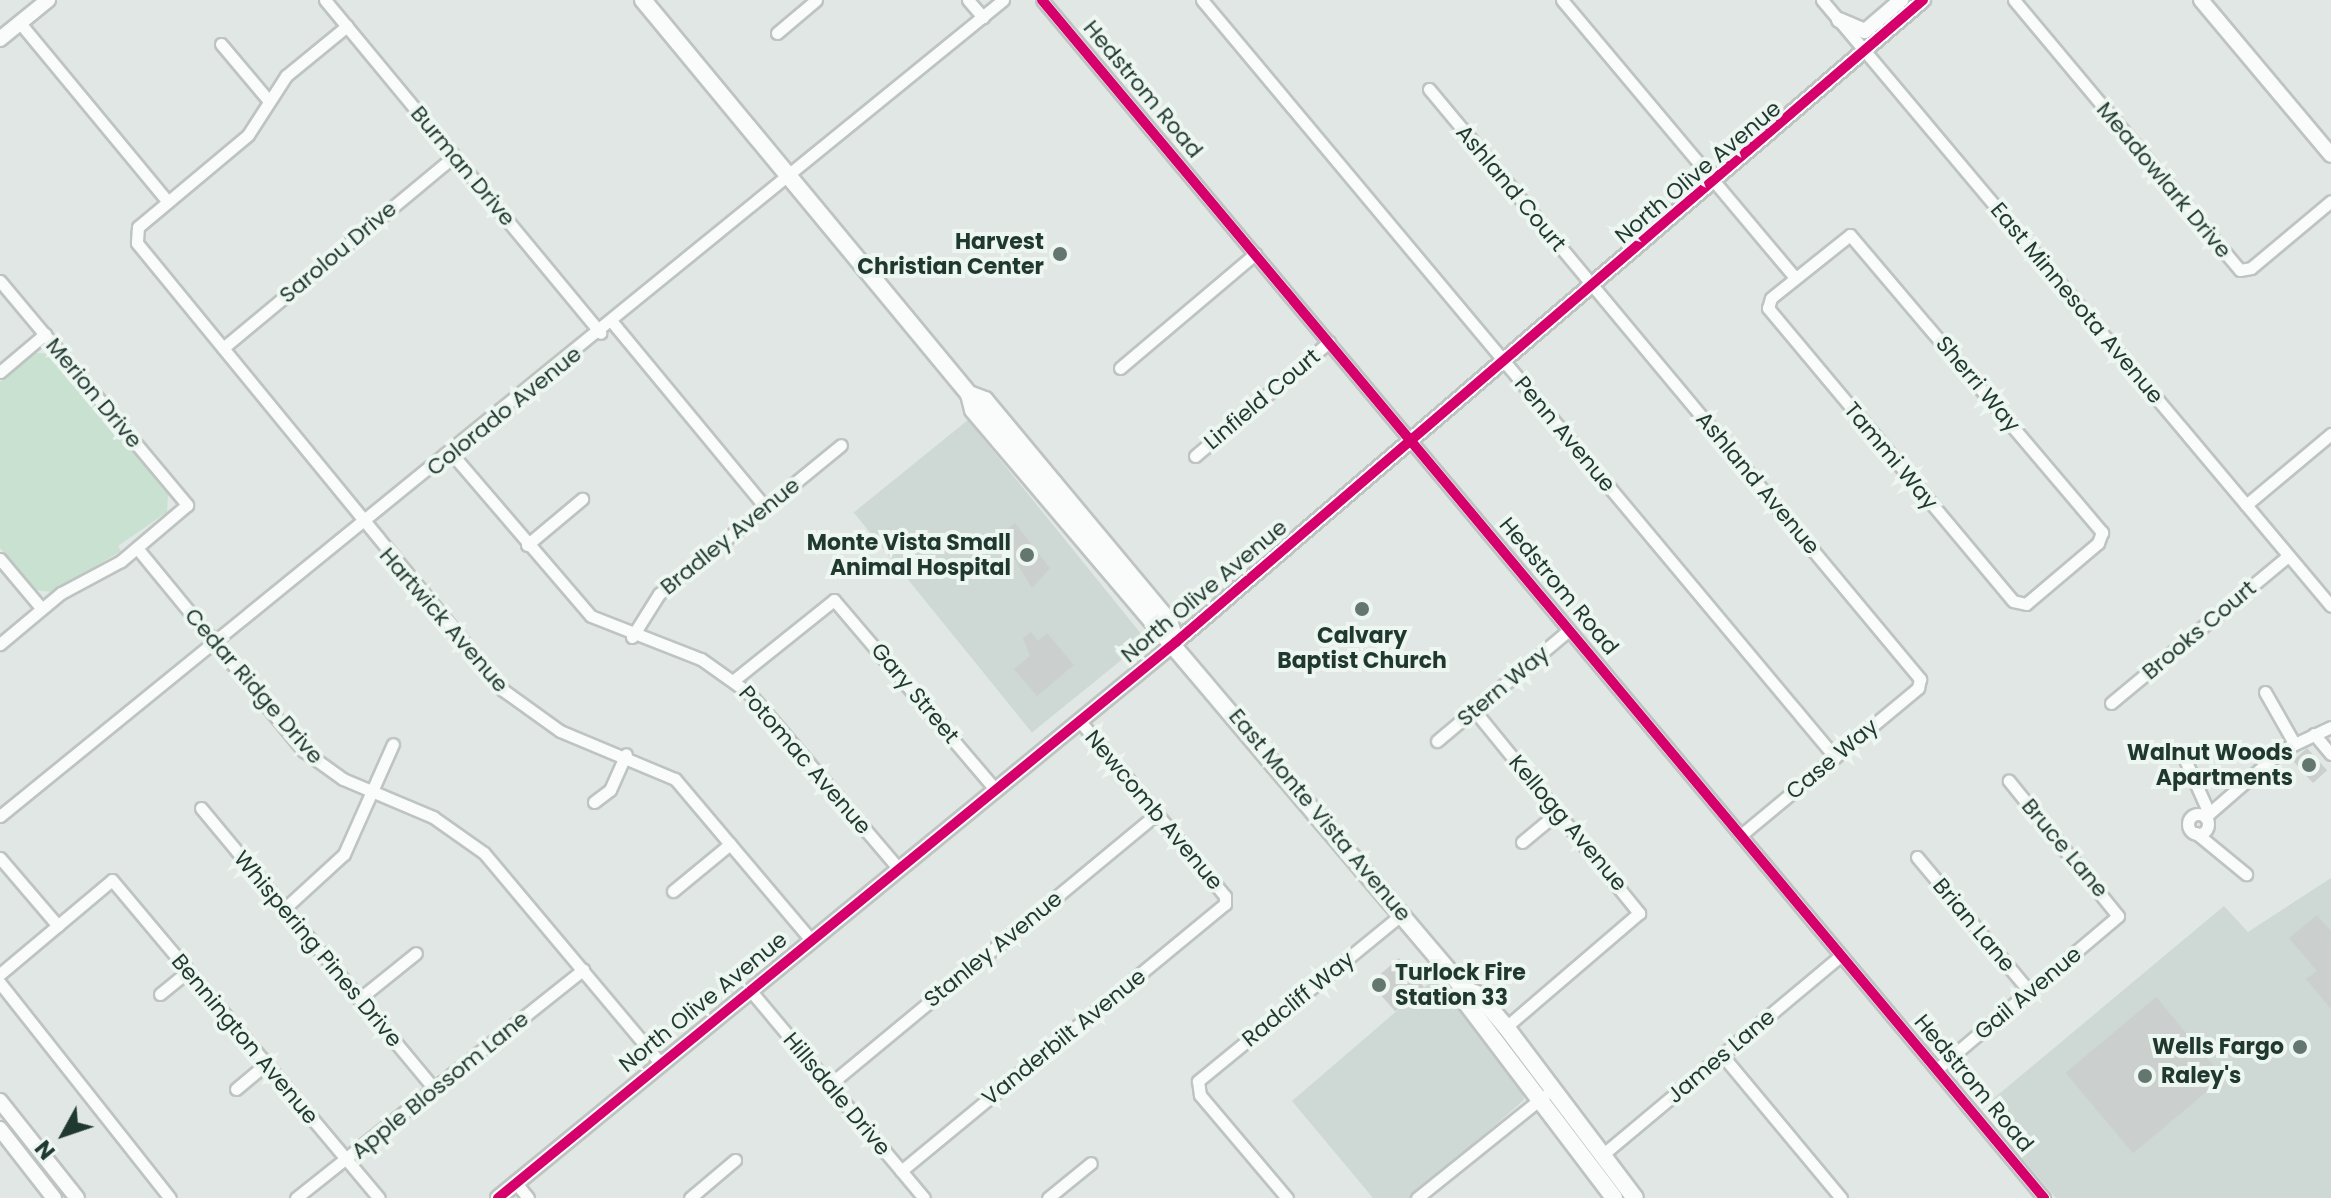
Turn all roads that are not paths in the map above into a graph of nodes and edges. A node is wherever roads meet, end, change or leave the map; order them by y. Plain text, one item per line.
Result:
1 (48, 0) edge
2 (325, 0) edge
3 (643, 0) edge
4 (816, 0) edge
5 (968, 0) edge
6 (1003, 0) edge
7 (1042, 0) edge
8 (1202, 0) edge
9 (1562, 0) edge
10 (1822, 0) edge
11 (1901, 0) edge
12 (1923, 0) edge
13 (2014, 0) edge
14 (2201, 0) edge
15 (983, 17) junction
16 (1839, 20) junction
17 (20, 23) junction
18 (347, 26) junction
19 (777, 33) dead end
20 (0, 39) edge
21 (221, 44) dead end
22 (1866, 52) junction
23 (1429, 89) dead end
24 (269, 101) junction
25 (2331, 155) edge
26 (454, 156) junction
27 (790, 179) junction
28 (1716, 183) junction
29 (2331, 201) edge
30 (168, 202) junction
31 (1255, 254) junction
32 (1795, 278) junction
33 (0, 281) edge
34 (1593, 286) junction
35 (613, 323) junction
36 (600, 333) junction
37 (45, 334) junction
38 (1329, 342) junction
39 (223, 348) junction
40 (1505, 362) junction
41 (1120, 368) dead end
42 (0, 372) edge
43 (969, 394) junction
44 (2331, 434) edge
45 (1411, 441) junction
46 (841, 445) dead end
47 (1004, 448) junction
48 (452, 454) junction
49 (1195, 456) dead end
50 (1054, 483) junction
51 (582, 499) dead end
52 (2246, 505) junction
53 (765, 507) junction
54 (362, 525) junction
55 (527, 545) junction
56 (137, 548) junction
57 (2288, 556) junction
58 (0, 559) edge
59 (2329, 599) edge
60 (2019, 605) joint
61 (42, 609) junction
62 (1569, 630) junction
63 (632, 637) junction
64 (1176, 642) junction
65 (216, 643) junction
66 (0, 644) edge
67 (734, 680) junction
68 (1921, 681) joint
69 (2265, 692) dead end
70 (2111, 703) dead end
71 (1474, 710) junction
72 (1079, 720) junction
73 (2331, 727) edge
74 (2314, 734) junction
75 (1437, 741) dead end
76 (2294, 743) junction
77 (393, 744) dead end
78 (626, 754) junction
79 (2331, 754) edge
80 (2183, 755) dead end
81 (1835, 757) junction
82 (2009, 781) dead end
83 (995, 789) junction
84 (374, 792) junction
85 (594, 802) dead end
86 (201, 808) dead end
87 (1558, 812) junction
88 (1157, 814) junction
89 (2207, 815) junction
90 (0, 816) edge
91 (1741, 835) junction
92 (1522, 842) dead end
93 (730, 844) junction
94 (1917, 857) dead end
95 (0, 858) edge
96 (898, 868) junction
97 (2246, 874) dead end
98 (673, 891) dead end
99 (1226, 902) joint
100 (284, 909) junction
101 (1402, 914) junction
102 (2118, 916) joint
103 (58, 926) junction
104 (811, 940) junction
105 (416, 953) dead end
106 (1841, 955) junction
107 (583, 970) junction
108 (188, 971) junction
109 (0, 974) edge
110 (0, 983) edge
111 (1464, 989) junction
112 (750, 990) junction
113 (2030, 992) junction
114 (160, 994) dead end
115 (359, 999) junction
116 (1506, 1027) junction
117 (1722, 1055) junction
118 (660, 1063) junction
119 (266, 1064) junction
120 (1937, 1069) junction
121 (829, 1085) junction
122 (236, 1089) dead end
123 (435, 1090) junction
124 (1546, 1094) junction
125 (0, 1101) edge
126 (0, 1129) edge
127 (1601, 1156) junction
128 (346, 1159) junction
129 (735, 1160) dead end
130 (1091, 1163) dead end
131 (901, 1171) junction
132 (516, 1183) junction
133 (54, 1198) edge
134 (77, 1198) edge
135 (170, 1198) edge
136 (296, 1198) edge
137 (379, 1198) edge
138 (498, 1198) edge
139 (528, 1198) edge
140 (690, 1198) edge
141 (924, 1198) edge
142 (1048, 1198) edge
143 (1287, 1198) edge
144 (1417, 1198) edge
145 (1614, 1198) edge
146 (1635, 1198) edge
147 (1841, 1198) edge
148 (2044, 1198) edge

1 - 17 street
2 - 18 street, Burman Drive
3 - 27 main road, East Monte Vista Avenue
4 - 19 street
5 - 15 street
6 - 15 street, Colorado Avenue
7 - 31 street, Hedstrom Road
8 - 40 street, Penn Avenue
9 - 28 street
10 - 16 street, East Minnesota Avenue
11 - 16 street
12 - 22 street, North Olive Avenue
13 - 29 street, Meadowlark Drive
14 - 25 street
15 - 27 street, Colorado Avenue
16 - 22 street, East Minnesota Avenue
17 - 20 street
17 - 30 street
18 - 24 street
18 - 26 street, Burman Drive
21 - 24 street
22 - 28 street, North Olive Avenue
22 - 52 street, East Minnesota Avenue
23 - 34 street, Ashland Court
24 - 30 street
26 - 36 street, Burman Drive
26 - 39 street, Sarolou Drive
27 - 35 street, Colorado Avenue
27 - 43 main road, East Monte Vista Avenue
28 - 32 street
28 - 34 street, North Olive Avenue
30 - 39 street, Hartwick Avenue
31 - 38 street, Hedstrom Road
31 - 41 street
32 - 60 street, Tammi Way
32 - 60 street, Sherri Way
33 - 37 street, Merion Drive
34 - 40 street, North Olive Avenue
34 - 68 street, Ashland Avenue
35 - 36 street, Colorado Avenue
35 - 53 street
36 - 48 street, Colorado Avenue
37 - 42 street
37 - 56 street, Merion Drive
38 - 45 street, Hedstrom Road
38 - 49 street, Linfield Court
39 - 54 street, Hartwick Avenue
40 - 45 street, North Olive Avenue
40 - 81 street, Penn Avenue
43 - 47 main road, East Monte Vista Avenue
43 - 50 main road, East Monte Vista Avenue
44 - 52 street
45 - 62 street, Hedstrom Road
45 - 64 street, North Olive Avenue
46 - 53 street, Bradley Avenue
47 - 50 main road
47 - 64 main road, East Monte Vista Avenue
48 - 54 street, Colorado Avenue
48 - 55 street, Potomac Avenue
50 - 64 main road, East Monte Vista Avenue
51 - 55 street
52 - 57 street, East Minnesota Avenue
53 - 63 street, Bradley Avenue
54 - 65 street, Colorado Avenue
54 - 78 street, Hartwick Avenue
55 - 63 street, Potomac Avenue
56 - 61 street
56 - 65 street, Cedar Ridge Drive
57 - 59 street, East Minnesota Avenue
57 - 70 street, Brooks Court
58 - 61 street
61 - 66 street
62 - 71 street, Stern Way
62 - 91 street, Hedstrom Road
63 - 67 street, Potomac Avenue
64 - 72 street, North Olive Avenue
64 - 101 main road, East Monte Vista Avenue
65 - 84 street, Cedar Ridge Drive
65 - 90 street, Colorado Avenue
67 - 83 street, Gary Street
67 - 96 street, Potomac Avenue
68 - 81 street, Case Way
69 - 76 street
71 - 75 street, Stern Way
71 - 87 street, Kellogg Avenue
72 - 83 street, North Olive Avenue
72 - 88 street, Newcomb Avenue
73 - 74 street
74 - 76 street
74 - 79 street
76 - 89 street
77 - 84 street
78 - 85 street
78 - 93 street, Hartwick Avenue
80 - 89 street
81 - 91 street, Case Way
82 - 102 street, Bruce Lane
83 - 96 street, North Olive Avenue
84 - 100 street
84 - 107 street, Cedar Ridge Drive
86 - 100 street, Whispering Pines Drive
87 - 92 street
87 - 116 street, Kellogg Avenue
88 - 99 street, Newcomb Avenue
88 - 121 street, Stanley Avenue
89 - 97 street
91 - 106 street, Hedstrom Road
93 - 98 street
93 - 104 street, Hartwick Avenue
94 - 113 street, Brian Lane
95 - 103 street
96 - 104 street, North Olive Avenue
99 - 131 street, Vanderbilt Avenue
100 - 115 street, Whispering Pines Drive
101 - 111 main road, East Monte Vista Avenue
101 - 143 street, Radcliff Way
102 - 113 street, Gail Avenue
103 - 108 street, Bennington Avenue
103 - 109 street
104 - 112 street, North Olive Avenue
105 - 115 street
106 - 117 street, James Lane
106 - 120 street, Hedstrom Road
107 - 118 street, Cedar Ridge Drive
107 - 123 street, Apple Blossom Lane
108 - 114 street
108 - 119 street, Bennington Avenue
110 - 135 street
111 - 116 main road, East Monte Vista Avenue
111 - 124 main road, East Monte Vista Avenue
112 - 118 street, North Olive Avenue
112 - 121 street, Hillsdale Drive
113 - 120 street, Gail Avenue
115 - 123 street, Whispering Pines Drive
116 - 124 main road, East Monte Vista Avenue
117 - 127 street, James Lane
117 - 147 street
118 - 132 street, North Olive Avenue
119 - 122 street
119 - 128 street, Bennington Avenue
120 - 148 street, Hedstrom Road
121 - 131 street, Hillsdale Drive
123 - 128 street, Apple Blossom Lane
124 - 127 main road, East Monte Vista Avenue
124 - 144 street
124 - 145 main road, East Monte Vista Avenue
125 - 134 street
126 - 133 street
127 - 146 main road, East Monte Vista Avenue
128 - 136 street, Apple Blossom Lane
128 - 137 street, Bennington Avenue
129 - 140 street
130 - 142 street
131 - 141 street, Hillsdale Drive
132 - 138 street, North Olive Avenue
132 - 139 street

